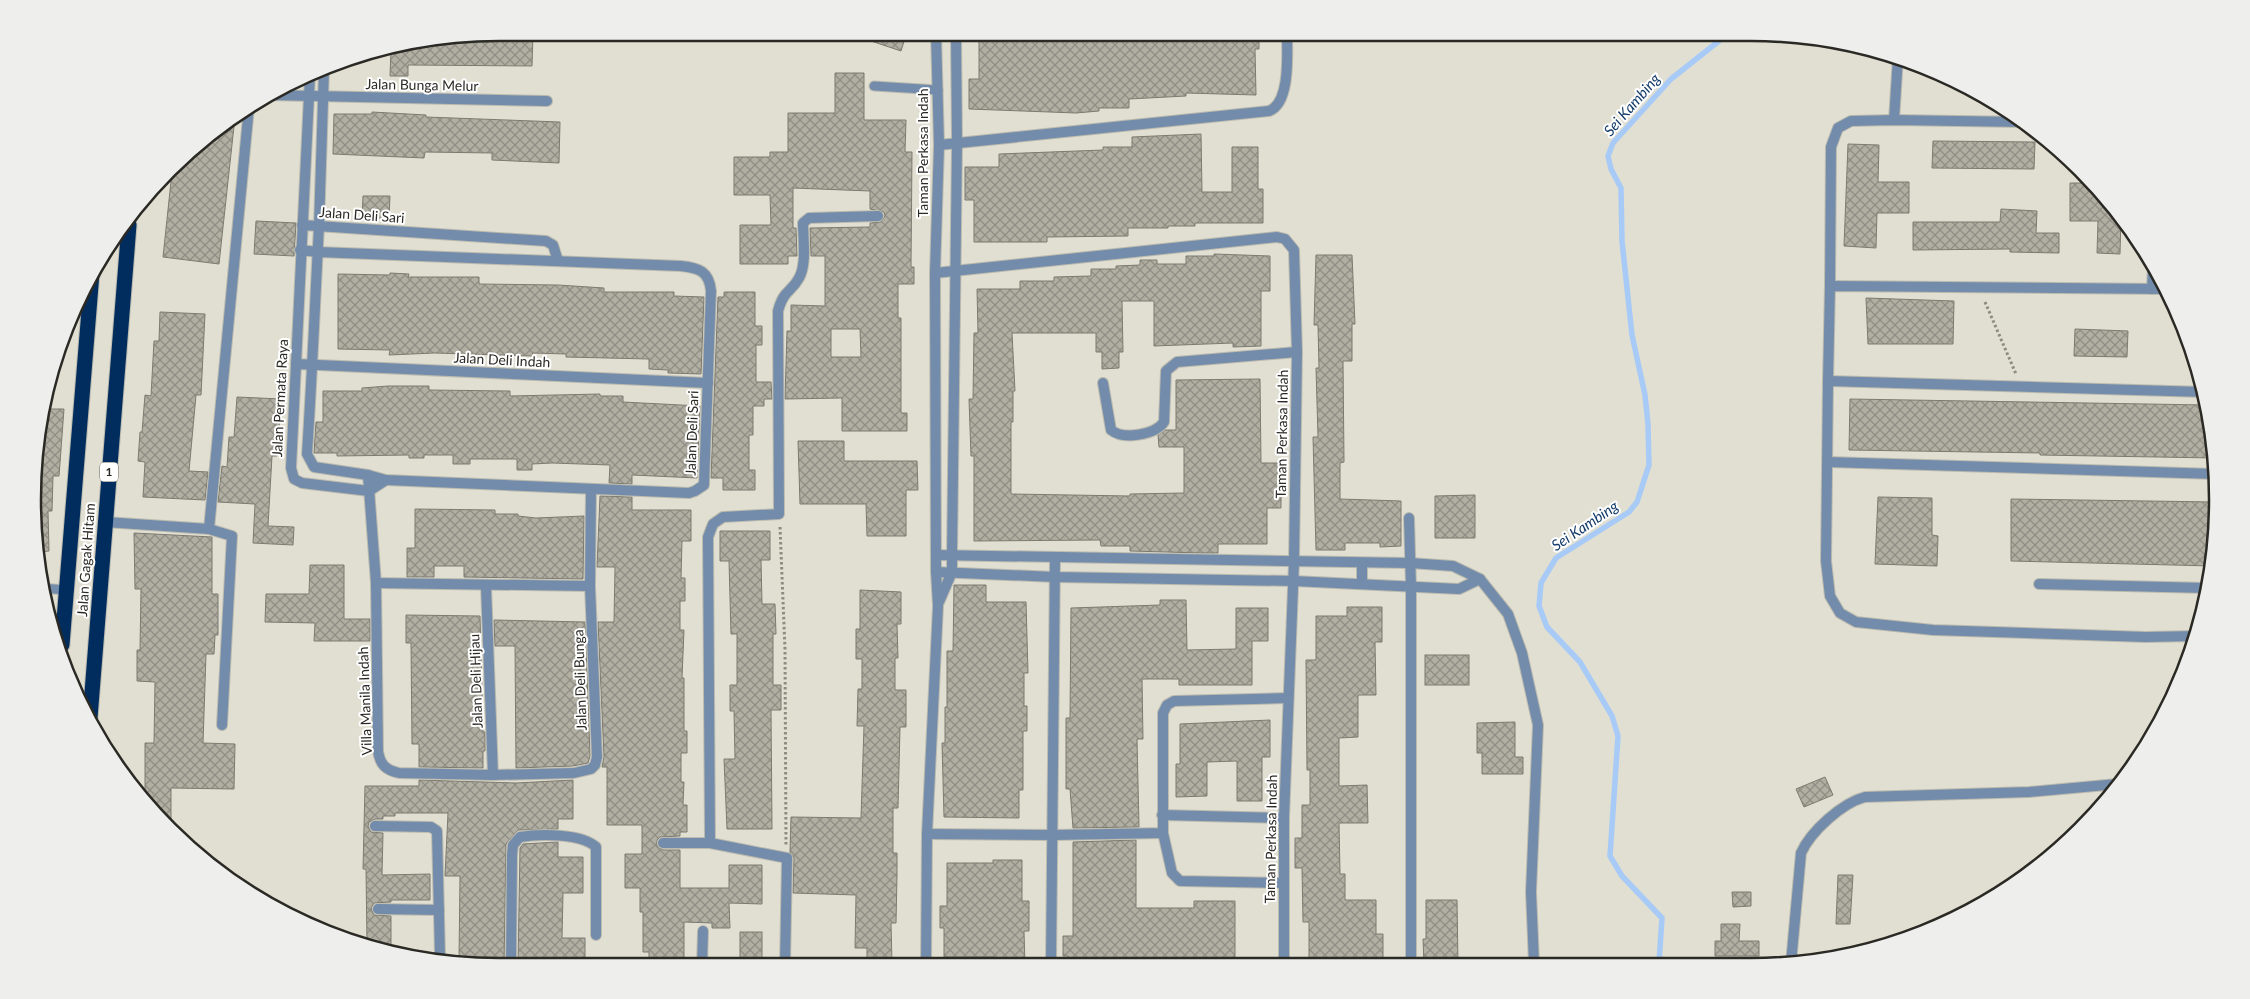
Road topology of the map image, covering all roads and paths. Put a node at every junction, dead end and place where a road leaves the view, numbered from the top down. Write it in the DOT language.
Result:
graph roads {
  1 [pos="936,41"];
  2 [pos="956,41"];
  3 [pos="1287,41"];
  4 [pos="1897,66"];
  5 [pos="324,76"];
  6 [pos="310,83"];
  7 [pos="874,86"];
  8 [pos="938,90"];
  9 [pos="285,95"];
  10 [pos="309,96"];
  11 [pos="323,96"];
  12 [pos="547,101"];
  13 [pos="248,116"];
  14 [pos="1894,120"];
  15 [pos="2010,122"];
  16 [pos="957,144"];
  17 [pos="939,145"];
  18 [pos="878,216"];
  19 [pos="302,225"];
  20 [pos="319,226"];
  21 [pos="129,231"];
  22 [pos="300,250"];
  23 [pos="318,252"];
  24 [pos="558,261"];
  25 [pos="956,271"];
  26 [pos="936,273"];
  27 [pos="2152,280"];
  28 [pos="1830,286"];
  29 [pos="1978,286"];
  30 [pos="2152,289"];
  31 [pos="2157,289"];
  32 [pos="90,295"];
  33 [pos="1297,352"];
  34 [pos="296,364"];
  35 [pos="313,366"];
  36 [pos="1828,381"];
  37 [pos="1103,383"];
  38 [pos="708,384"];
  39 [pos="2022,388"];
  40 [pos="2196,392"];
  41 [pos="1828,462"];
  42 [pos="2208,474"];
  43 [pos="368,475"];
  44 [pos="386,480"];
  45 [pos="591,489"];
  46 [pos="369,491"];
  47 [pos="779,514"];
  48 [pos="1409,518"];
  49 [pos="105,522"];
  50 [pos="209,529"];
  51 [pos="936,555"];
  52 [pos="952,555"];
  53 [pos="1055,558"];
  54 [pos="1294,562"];
  55 [pos="1362,563"];
  56 [pos="1410,563"];
  57 [pos="936,572"];
  58 [pos="952,572"];
  59 [pos="1055,577"];
  60 [pos="1480,579"];
  61 [pos="1294,581"];
  62 [pos="376,583"];
  63 [pos="1362,584"];
  64 [pos="2039,584"];
  65 [pos="486,586"];
  66 [pos="590,586"];
  67 [pos="1411,587"];
  68 [pos="2200,588"];
  69 [pos="50,589"];
  70 [pos="66,590"];
  71 [pos="938,606"];
  72 [pos="63,636"];
  73 [pos="2187,636"];
  74 [pos="1288,698"];
  75 [pos="90,703"];
  76 [pos="222,724"];
  77 [pos="493,775"];
  78 [pos="2109,785"];
  79 [pos="1162,815"];
  80 [pos="1284,818"];
  81 [pos="375,826"];
  82 [pos="1163,832"];
  83 [pos="927,834"];
  84 [pos="1053,835"];
  85 [pos="663,843"];
  86 [pos="710,843"];
  87 [pos="786,858"];
  88 [pos="1284,883"];
  89 [pos="378,909"];
  90 [pos="440,910"];
  91 [pos="703,931"];
  92 [pos="596,935"];
  93 [pos="440,954"];
  94 [pos="1792,956"];
  95 [pos="511,958"];
  96 [pos="702,958"];
  97 [pos="785,958"];
  98 [pos="926,958"];
  99 [pos="1051,958"];
  100 [pos="1284,958"];
  101 [pos="1410,958"];
  102 [pos="1534,958"];
  1 -- 8 [label="street, Taman Perkasa Indah"];
  2 -- 16 [label="street, Taman Perkasa Indah"];
  3 -- 16 [label="street"];
  4 -- 14 [label="street"];
  5 -- 11 [label="street"];
  6 -- 10 [label="street, Jalan Permata Raya"];
  7 -- 8 [label="lane"];
  8 -- 17 [label="street, Taman Perkasa Indah"];
  9 -- 10 [label="street, Jalan Bunga Melur"];
  10 -- 11 [label="street, Jalan Bunga Melur"];
  10 -- 19 [label="street, Jalan Permata Raya"];
  11 -- 12 [label="street, Jalan Bunga Melur"];
  11 -- 20 [label="street"];
  13 -- 50 [label="street"];
  14 -- 15 [label="street"];
  14 -- 28 [label="street"];
  16 -- 17 [label="street"];
  16 -- 25 [label="street, Taman Perkasa Indah"];
  17 -- 26 [label="street, Taman Perkasa Indah"];
  18 -- 47 [label="street"];
  19 -- 20 [label="street, Jalan Deli Sari"];
  19 -- 22 [label="street, Jalan Permata Raya"];
  20 -- 23 [label="street"];
  20 -- 24 [label="street, Jalan Deli Sari"];
  21 -- 49 [label="highway, Jalan Gagak Hitam / 1"];
  22 -- 23 [label="street, Jalan Deli Sari"];
  22 -- 34 [label="street, Jalan Permata Raya"];
  23 -- 24 [label="street, Jalan Deli Sari"];
  23 -- 35 [label="street"];
  24 -- 38 [label="street, Jalan Deli Sari"];
  25 -- 26 [label="street, Taman Perkasa Indah"];
  25 -- 33 [label="street, Taman Perkasa Indah"];
  25 -- 52 [label="street, Taman Perkasa Indah"];
  26 -- 51 [label="street, Taman Perkasa Indah"];
  27 -- 30 [label="street"];
  28 -- 29 [label="street"];
  28 -- 36 [label="street"];
  29 -- 30 [label="street"];
  29 -- 39 [label="path"];
  30 -- 31 [label="street"];
  32 -- 70 [label="highway, Jalan Gagak Hitam"];
  33 -- 37 [label="street"];
  33 -- 54 [label="street, Taman Perkasa Indah"];
  34 -- 35 [label="street, Jalan Deli Indah"];
  34 -- 46 [label="street, Jalan Permata Raya"];
  35 -- 38 [label="street, Jalan Deli Indah"];
  35 -- 43 [label="street"];
  36 -- 39 [label="street"];
  36 -- 41 [label="street"];
  38 -- 45 [label="street, Jalan Deli Sari"];
  39 -- 40 [label="street"];
  41 -- 42 [label="street"];
  41 -- 73 [label="street"];
  43 -- 44 [label="street"];
  43 -- 46 [label="street, Villa Manila Indah"];
  44 -- 45 [label="street, Jalan Deli Sari"];
  44 -- 46 [label="street"];
  45 -- 66 [label="street, Jalan Deli Bunga"];
  46 -- 62 [label="street, Villa Manila Indah"];
  47 -- 86 [label="street"];
  47 -- 87 [label="path"];
  48 -- 56 [label="street"];
  49 -- 50 [label="street"];
  49 -- 75 [label="highway, Jalan Gagak Hitam / 1"];
  50 -- 76 [label="street"];
  51 -- 52 [label="street"];
  51 -- 57 [label="street, Taman Perkasa Indah"];
  52 -- 53 [label="street"];
  52 -- 58 [label="street, Taman Perkasa Indah"];
  53 -- 54 [label="street"];
  53 -- 59 [label="street"];
  54 -- 55 [label="street"];
  54 -- 61 [label="street, Taman Perkasa Indah"];
  55 -- 56 [label="street"];
  55 -- 63 [label="street"];
  56 -- 60 [label="street"];
  56 -- 67 [label="street"];
  57 -- 58 [label="street"];
  57 -- 71 [label="street, Taman Perkasa Indah"];
  58 -- 59 [label="street"];
  58 -- 71 [label="street, Taman Perkasa Indah"];
  59 -- 61 [label="street"];
  59 -- 84 [label="street"];
  60 -- 67 [label="street"];
  60 -- 102 [label="street"];
  61 -- 63 [label="street"];
  61 -- 74 [label="street, Taman Perkasa Indah"];
  62 -- 65 [label="street"];
  62 -- 77 [label="street, Villa Manila Indah"];
  63 -- 67 [label="street"];
  64 -- 68 [label="street"];
  65 -- 66 [label="street"];
  65 -- 77 [label="street, Jalan Deli Hijau"];
  66 -- 77 [label="street, Jalan Deli Bunga"];
  67 -- 101 [label="street"];
  69 -- 70 [label="lane"];
  70 -- 72 [label="highway, Jalan Gagak Hitam"];
  71 -- 83 [label="street, Taman Perkasa Indah"];
  74 -- 79 [label="street"];
  74 -- 80 [label="street, Taman Perkasa Indah"];
  78 -- 94 [label="street"];
  79 -- 80 [label="street"];
  79 -- 82 [label="street"];
  80 -- 88 [label="street, Taman Perkasa Indah"];
  81 -- 90 [label="street"];
  82 -- 84 [label="street"];
  82 -- 88 [label="street"];
  83 -- 84 [label="street"];
  83 -- 98 [label="street, Taman Perkasa Indah"];
  84 -- 99 [label="street"];
  85 -- 86 [label="street"];
  86 -- 87 [label="street"];
  87 -- 97 [label="street"];
  88 -- 100 [label="street, Taman Perkasa Indah"];
  89 -- 90 [label="street"];
  90 -- 93 [label="street"];
  91 -- 96 [label="street"];
  92 -- 95 [label="street"];
}
